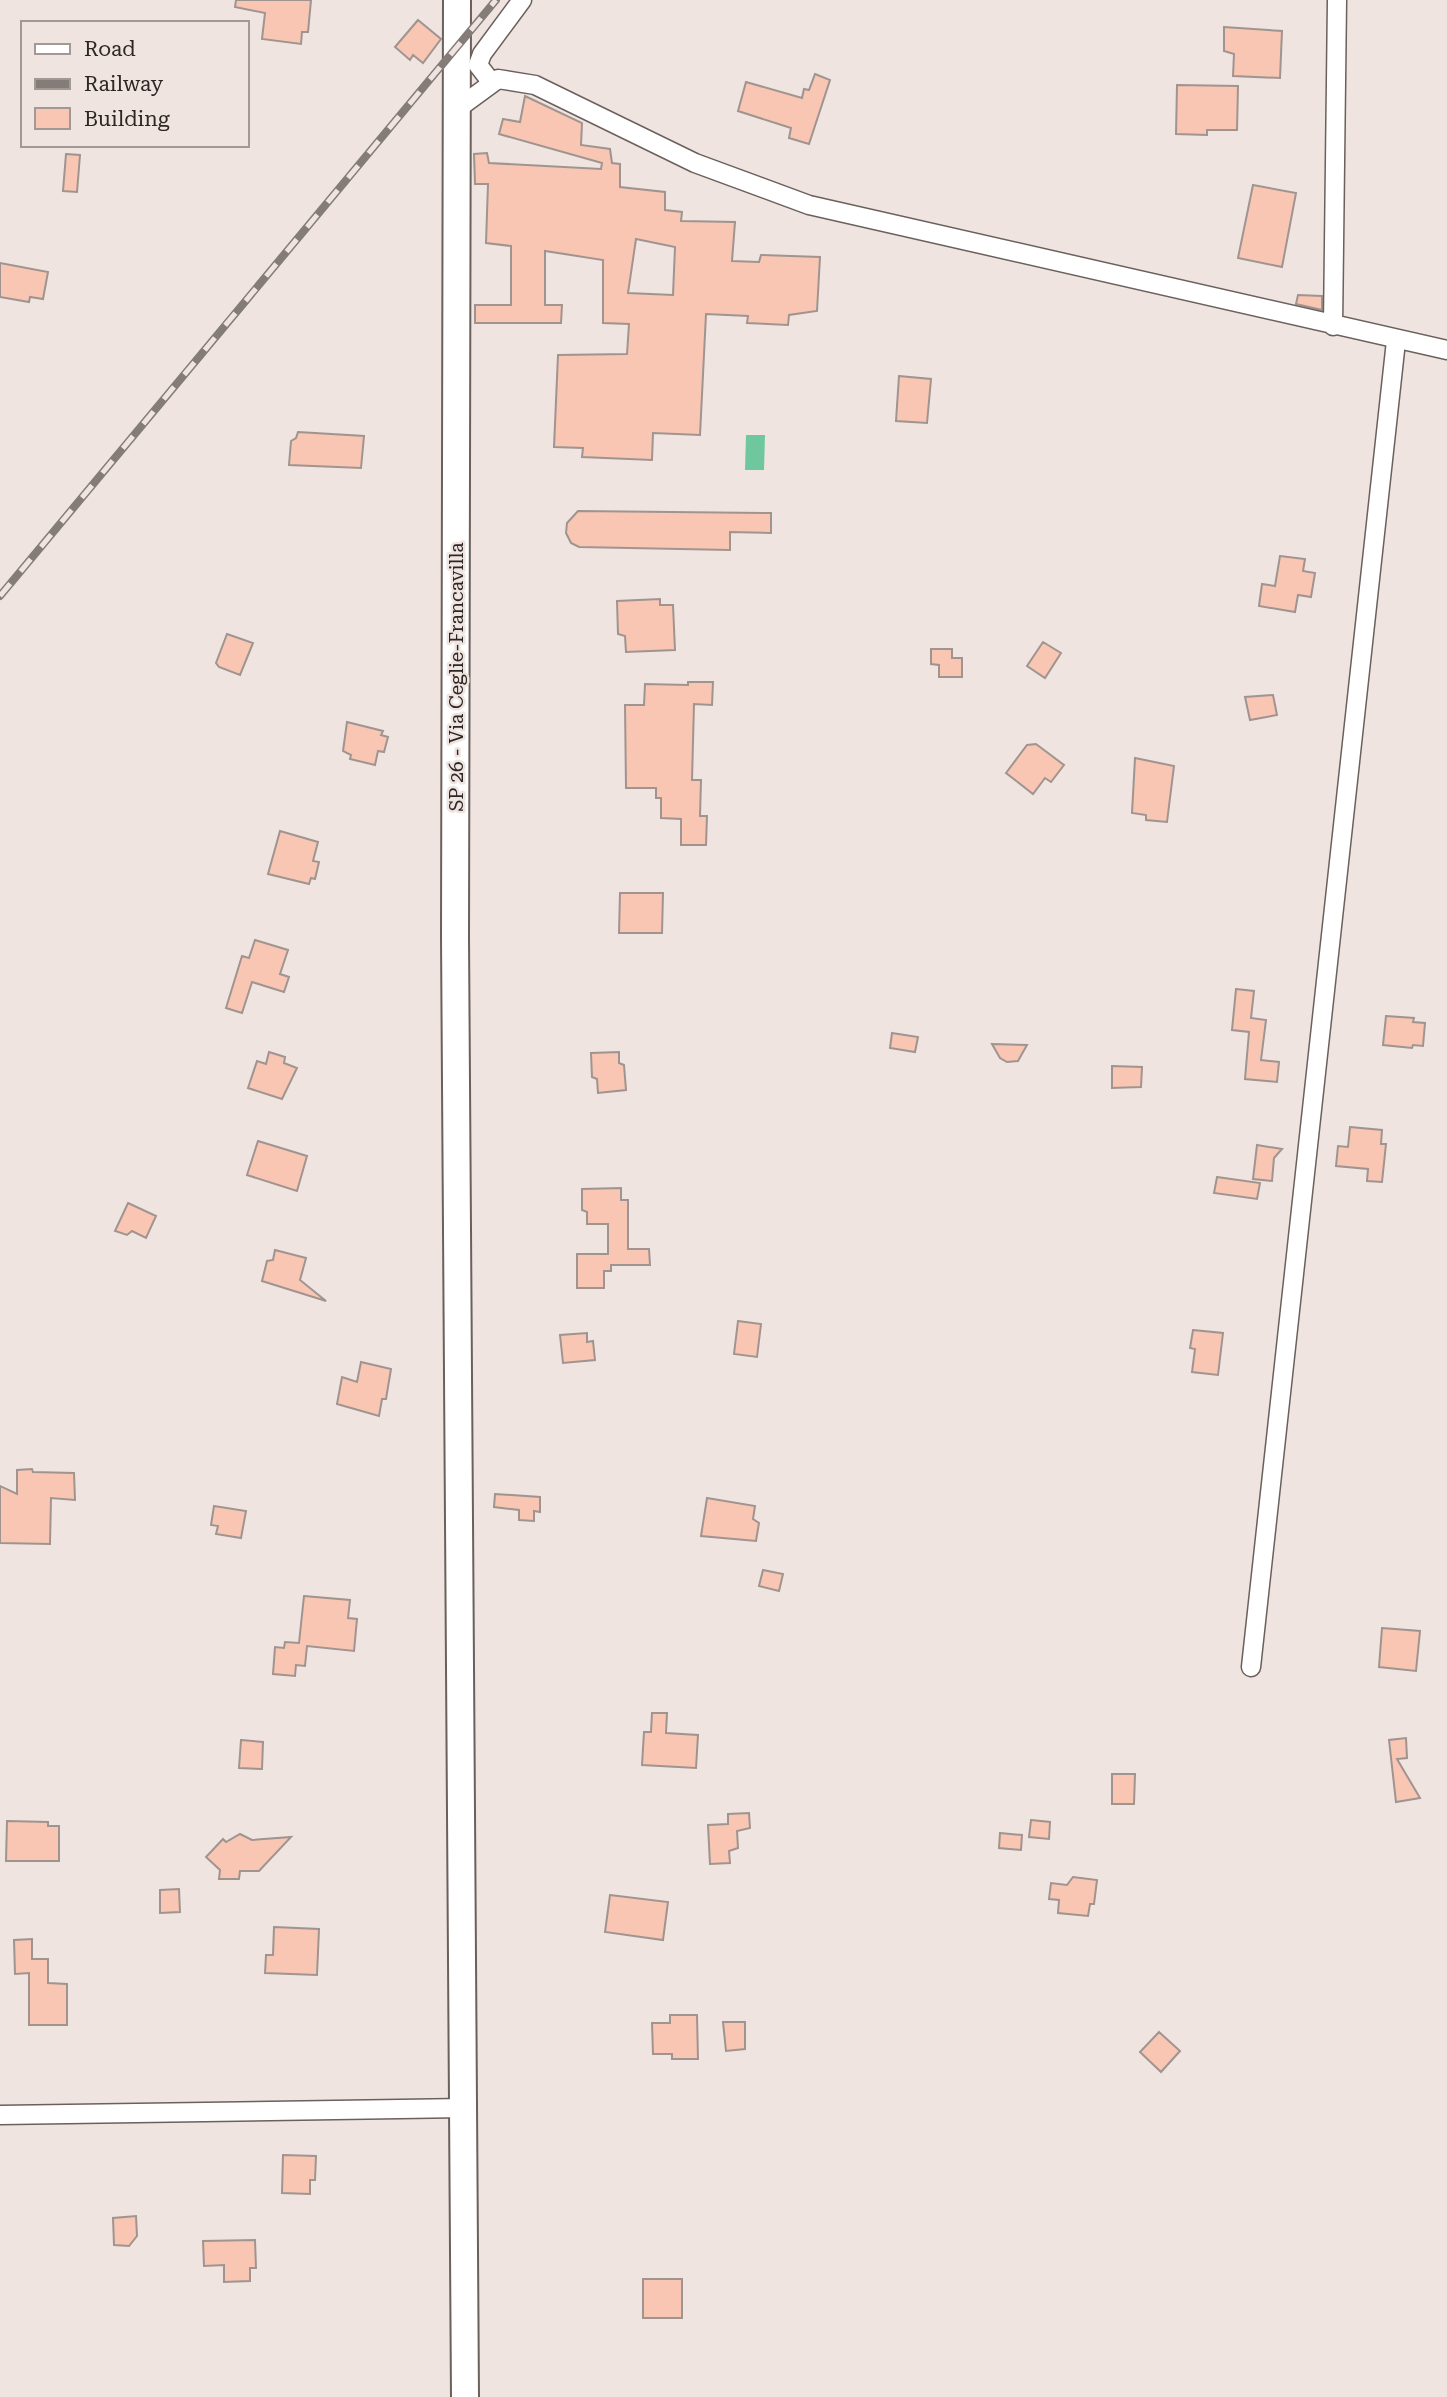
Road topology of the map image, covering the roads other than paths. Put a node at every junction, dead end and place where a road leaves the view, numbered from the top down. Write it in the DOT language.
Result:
graph roads {
  1 [pos="457,0"];
  2 [pos="522,0"];
  3 [pos="1337,0"];
  4 [pos="492,83"];
  5 [pos="457,109"];
  6 [pos="1333,326"];
  7 [pos="1396,341"];
  8 [pos="1447,351"];
  9 [pos="1251,1667"];
  10 [pos="465,2108"];
  11 [pos="0,2115"];
  12 [pos="465,2397"];
  1 -- 5 [label="main road, SP 26 - Via Ceglie-Francavilla"];
  2 -- 4 [label="street"];
  3 -- 6 [label="street"];
  4 -- 5 [label="street"];
  4 -- 6 [label="street"];
  5 -- 10 [label="main road, SP 26 - Via Ceglie-Francavilla"];
  6 -- 7 [label="street"];
  7 -- 8 [label="street"];
  7 -- 9 [label="street"];
  10 -- 11 [label="street"];
  10 -- 12 [label="main road, SP 26 - Via Ceglie-Francavilla"];
}
